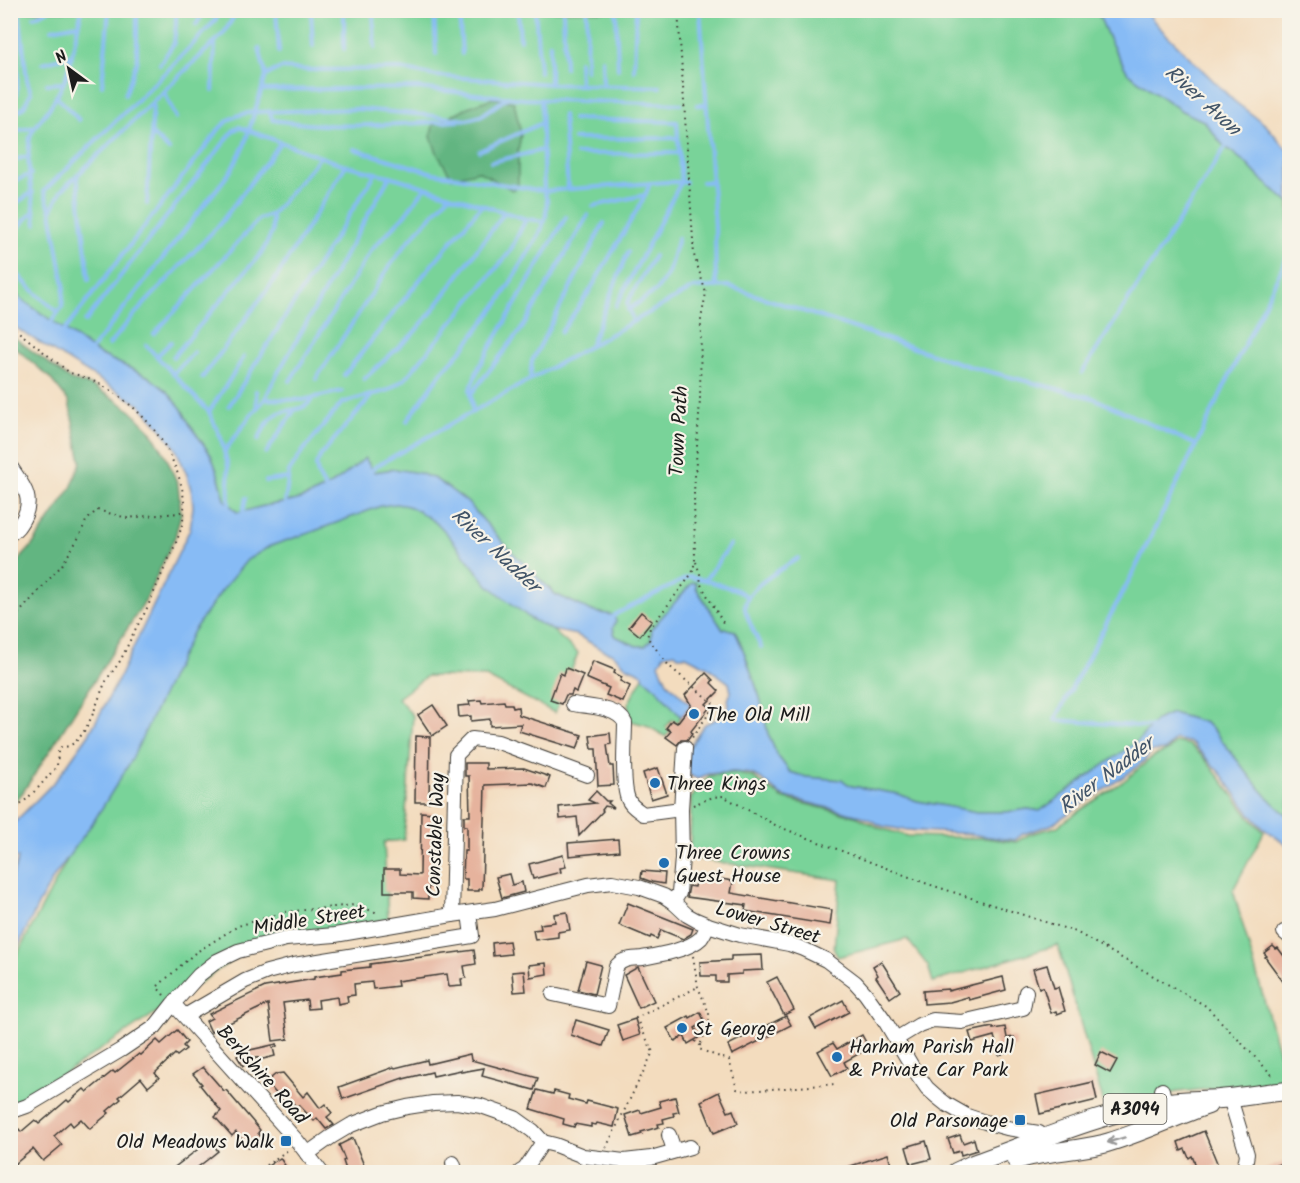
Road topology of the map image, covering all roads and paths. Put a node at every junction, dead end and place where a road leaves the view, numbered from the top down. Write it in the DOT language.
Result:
graph roads {
  1 [pos="678,10"];
  2 [pos="10,325"];
  3 [pos="10,466"];
  4 [pos="184,510"];
  5 [pos="10,534"];
  6 [pos="695,560"];
  7 [pos="10,623"];
  8 [pos="725,626"];
  9 [pos="573,704"];
  10 [pos="685,748"];
  11 [pos="587,776"];
  12 [pos="681,809"];
  13 [pos="10,815"];
  14 [pos="673,902"];
  15 [pos="469,913"];
  16 [pos="452,915"];
  17 [pos="708,925"];
  18 [pos="690,946"];
  19 [pos="698,987"];
  20 [pos="1026,992"];
  21 [pos="553,994"];
  22 [pos="173,1004"];
  23 [pos="185,1016"];
  24 [pos="896,1039"];
  25 [pos="695,1041"];
  26 [pos="700,1045"];
  27 [pos="836,1084"];
  28 [pos="1285,1091"];
  29 [pos="1230,1098"];
  30 [pos="10,1112"];
  31 [pos="669,1135"];
  32 [pos="1045,1139"];
  33 [pos="298,1142"];
  34 [pos="543,1142"];
  35 [pos="690,1147"];
  36 [pos="674,1150"];
  37 [pos="1060,1151"];
  38 [pos="307,1154"];
  39 [pos="599,1159"];
  40 [pos="1242,1172"];
  41 [pos="256,1173"];
  42 [pos="321,1173"];
  43 [pos="520,1173"];
  44 [pos="956,1173"];
  45 [pos="982,1173"];
  1 -- 6 [label="path, Town Path"];
  2 -- 4 [label="path"];
  3 -- 5 [label="street"];
  4 -- 7 [label="path"];
  4 -- 13 [label="path"];
  6 -- 8 [label="path"];
  6 -- 10 [label="path, Town Path"];
  9 -- 12 [label="street"];
  10 -- 12 [label="street"];
  11 -- 16 [label="street, Constable Way"];
  12 -- 14 [label="street"];
  12 -- 28 [label="path"];
  14 -- 15 [label="street, Lower Street"];
  14 -- 17 [label="street, Lower Street"];
  15 -- 16 [label="street, Lower Street"];
  15 -- 23 [label="street"];
  16 -- 22 [label="street, Middle Street"];
  17 -- 18 [label="street"];
  17 -- 24 [label="street, Lower Street"];
  18 -- 19 [label="path"];
  18 -- 21 [label="street"];
  19 -- 26 [label="path"];
  19 -- 39 [label="path"];
  20 -- 24 [label="street"];
  22 -- 23 [label="street, Berkshire Road"];
  22 -- 30 [label="street, Middle Street"];
  23 -- 33 [label="street, Berkshire Road"];
  24 -- 32 [label="street, Lower Street"];
  25 -- 26 [label="path"];
  26 -- 27 [label="path"];
  28 -- 29 [label="main road, A3094"];
  29 -- 32 [label="main road, A3094"];
  29 -- 37 [label="main road, A3094, one-way"];
  29 -- 40 [label="street"];
  31 -- 36 [label="street"];
  32 -- 37 [label="main road"];
  32 -- 44 [label="main road, A3094"];
  33 -- 38 [label="street, Berkshire Road"];
  33 -- 41 [label="path"];
  34 -- 38 [label="street"];
  34 -- 39 [label="street"];
  34 -- 43 [label="street"];
  35 -- 36 [label="street"];
  36 -- 39 [label="street"];
  37 -- 45 [label="main road, A3094"];
  38 -- 42 [label="street, Berkshire Road"];
}
